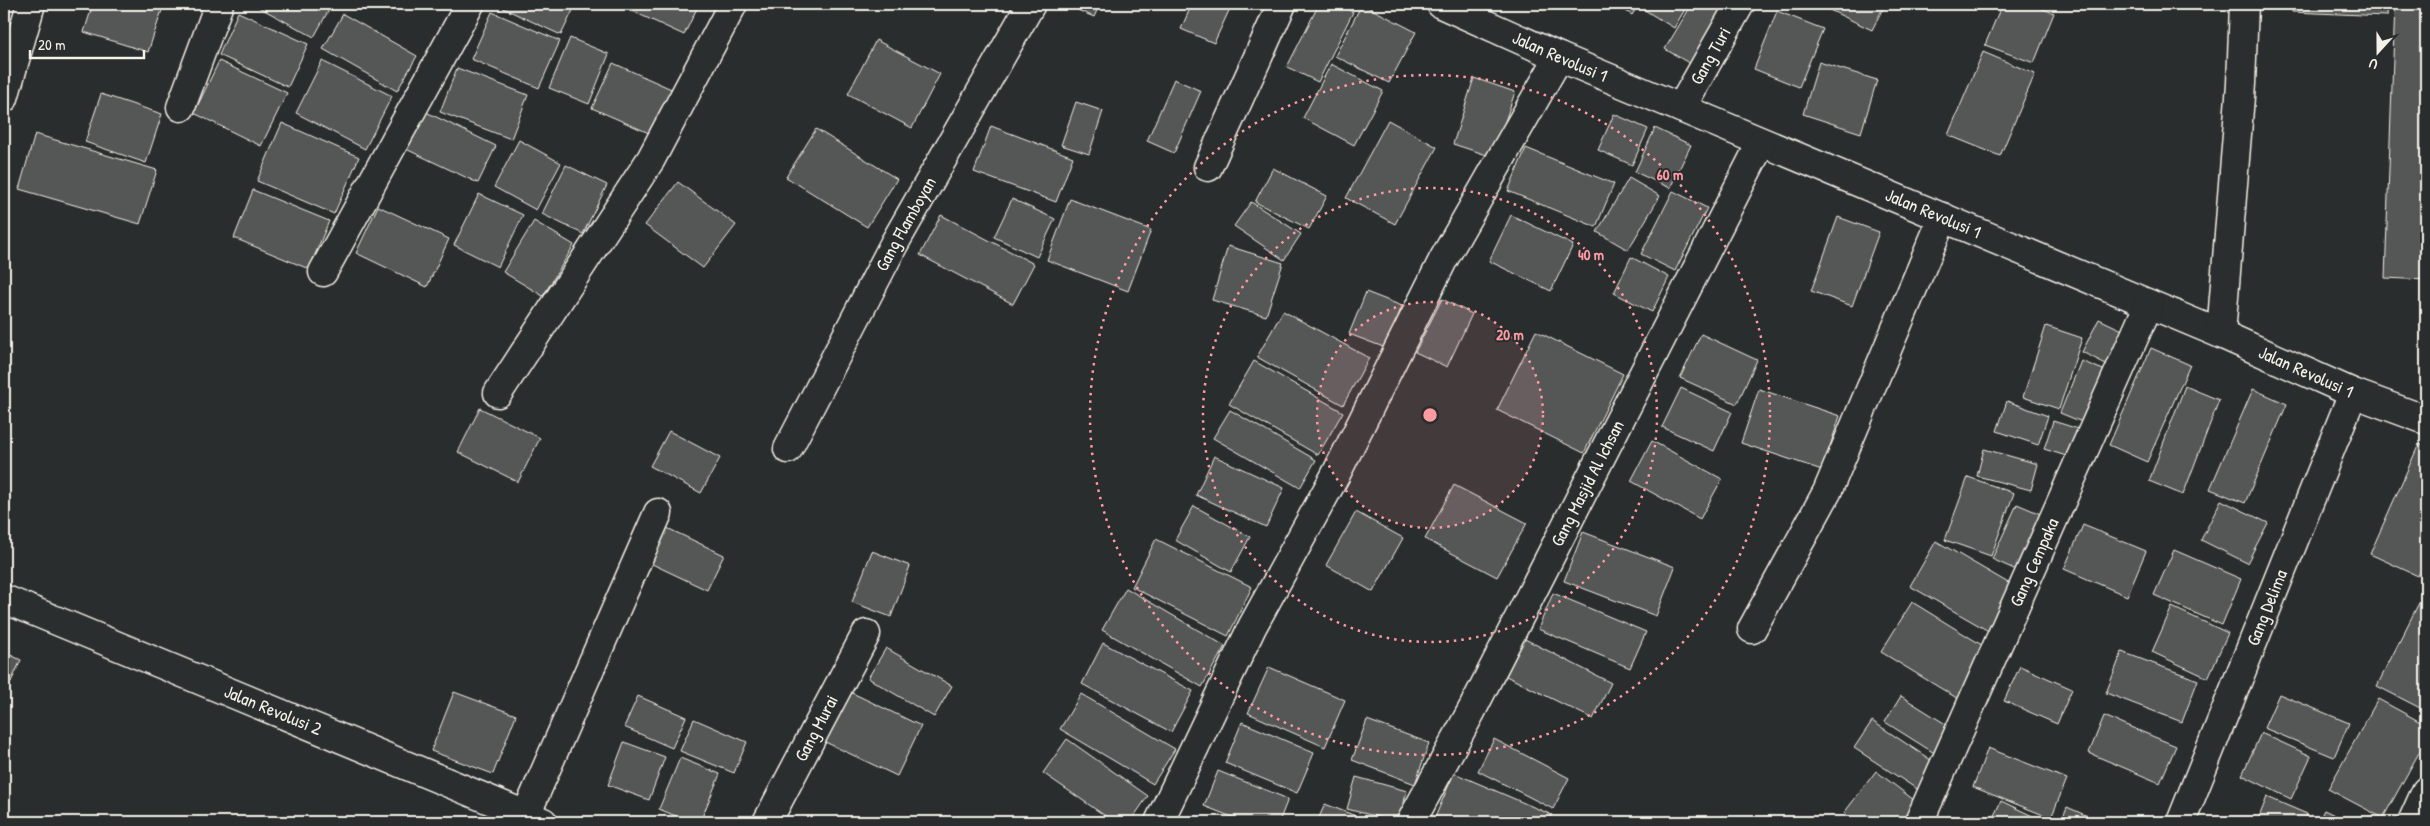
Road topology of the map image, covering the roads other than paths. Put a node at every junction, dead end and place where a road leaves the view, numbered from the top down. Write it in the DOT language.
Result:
graph roads {
  1 [pos="31,4"];
  2 [pos="219,4"];
  3 [pos="470,4"];
  4 [pos="733,4"];
  5 [pos="1031,4"];
  6 [pos="1282,4"];
  7 [pos="1740,4"];
  8 [pos="2244,4"];
  9 [pos="1455,6"];
  10 [pos="1559,57"];
  11 [pos="4,98"];
  12 [pos="180,107"];
  13 [pos="1681,108"];
  14 [pos="1761,143"];
  15 [pos="1208,167"];
  16 [pos="1943,217"];
  17 [pos="322,272"];
  18 [pos="2149,304"];
  19 [pos="2221,334"];
  20 [pos="2353,392"];
  21 [pos="498,394"];
  22 [pos="2426,420"];
  23 [pos="788,448"];
  24 [pos="658,512"];
  25 [pos="4,598"];
  26 [pos="1752,629"];
  27 [pos="866,634"];
  28 [pos="2426,791"];
  29 [pos="535,819"];
  30 [pos="767,822"];
  31 [pos="1159,822"];
  32 [pos="1411,822"];
  33 [pos="1919,822"];
  34 [pos="2181,822"];
  35 [pos="2412,822"];
  1 -- 11 [label="street"];
  2 -- 12 [label="street"];
  3 -- 17 [label="street"];
  4 -- 21 [label="street"];
  5 -- 23 [label="street, Gang Flamboyan"];
  6 -- 15 [label="street"];
  7 -- 13 [label="street, Gang Turi"];
  8 -- 19 [label="street"];
  9 -- 10 [label="street, Jalan Revolusi 1"];
  10 -- 13 [label="street, Jalan Revolusi 1"];
  10 -- 31 [label="street"];
  13 -- 14 [label="street, Jalan Revolusi 1"];
  14 -- 16 [label="street, Jalan Revolusi 1"];
  14 -- 32 [label="street, Gang Masjid Al Ichsan"];
  16 -- 18 [label="street, Jalan Revolusi 1"];
  16 -- 26 [label="street"];
  18 -- 19 [label="street, Jalan Revolusi 1"];
  18 -- 33 [label="street, Gang Cempaka"];
  19 -- 20 [label="street, Jalan Revolusi 1"];
  20 -- 22 [label="street, Jalan Revolusi 1"];
  20 -- 34 [label="street, Gang Delima"];
  24 -- 29 [label="street"];
  25 -- 29 [label="street, Jalan Revolusi 2"];
  27 -- 30 [label="street, Gang Murai"];
  28 -- 35 [label="street"];
}
